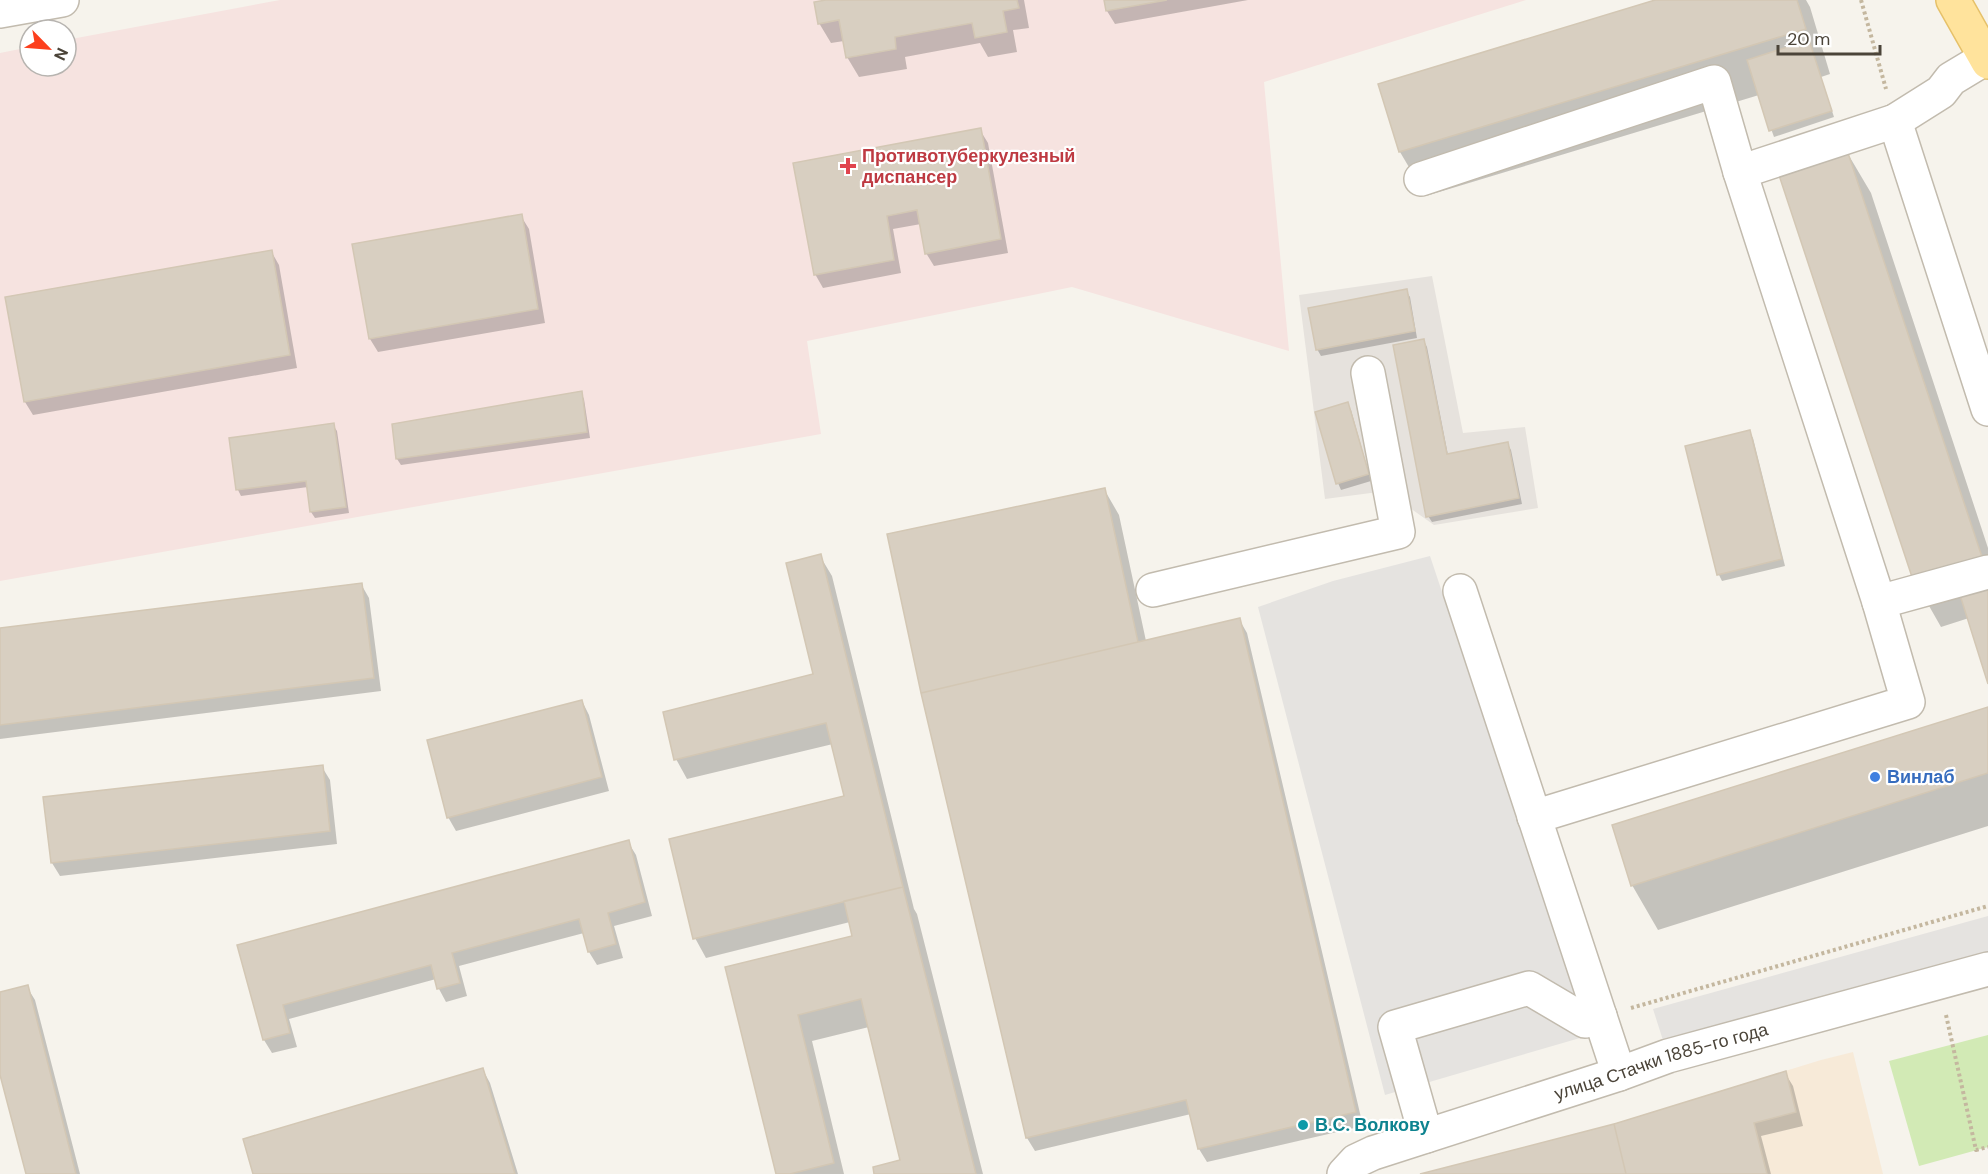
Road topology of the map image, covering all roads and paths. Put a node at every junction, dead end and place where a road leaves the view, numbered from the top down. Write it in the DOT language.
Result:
graph roads {
  1 [pos="62,0"];
  2 [pos="1861,0"];
  3 [pos="1953,0"];
  4 [pos="0,11"];
  5 [pos="1987,60"];
  6 [pos="1895,121"];
  7 [pos="1740,172"];
  8 [pos="1421,179"];
  9 [pos="1368,373"];
  10 [pos="1988,409"];
  11 [pos="1988,572"];
  12 [pos="1153,590"];
  13 [pos="1460,591"];
  14 [pos="1879,602"];
  15 [pos="1534,817"];
  16 [pos="1988,906"];
  17 [pos="1988,969"];
  18 [pos="1956,1013"];
  19 [pos="1600,1017"];
  20 [pos="1619,1074"];
  21 [pos="1426,1136"];
  22 [pos="1988,1147"];
  23 [pos="1344,1174"];
  1 -- 4 [label="street"];
  2 -- 6 [label="path"];
  3 -- 5 [label="main road"];
  5 -- 6 [label="street"];
  6 -- 7 [label="street"];
  6 -- 10 [label="street"];
  7 -- 8 [label="street"];
  7 -- 14 [label="street"];
  9 -- 12 [label="street"];
  11 -- 14 [label="street"];
  13 -- 15 [label="street"];
  14 -- 15 [label="street"];
  15 -- 19 [label="street"];
  16 -- 19 [label="path"];
  17 -- 20 [label="street, улица Стачки 1885-го года"];
  18 -- 22 [label="path"];
  19 -- 20 [label="street"];
  19 -- 21 [label="street"];
  20 -- 21 [label="street, улица Стачки 1885-го года"];
  21 -- 23 [label="street, улица Стачки 1885-го года"];
}
